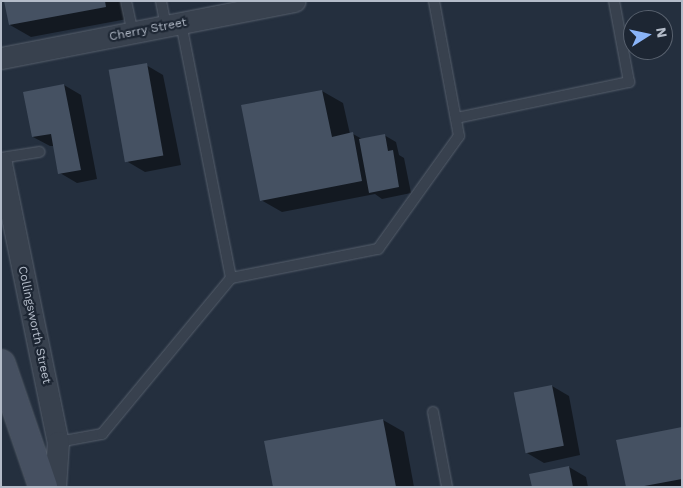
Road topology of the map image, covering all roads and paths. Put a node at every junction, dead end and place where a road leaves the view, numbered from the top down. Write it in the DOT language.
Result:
graph roads {
  1 [pos="126,1"];
  2 [pos="160,1"];
  3 [pos="295,1"];
  4 [pos="434,1"];
  5 [pos="614,1"];
  6 [pos="173,25"];
  7 [pos="133,32"];
  8 [pos="1,58"];
  9 [pos="456,118"];
  10 [pos="40,152"];
  11 [pos="1,158"];
  12 [pos="1,163"];
  13 [pos="231,278"];
  14 [pos="1,364"];
  15 [pos="432,412"];
  16 [pos="58,442"];
  17 [pos="43,487"];
  18 [pos="54,487"];
  19 [pos="447,487"];
  1 -- 7 [label="lane"];
  2 -- 6 [label="lane"];
  3 -- 6 [label="street, Cherry Street"];
  4 -- 9 [label="lane"];
  5 -- 9 [label="lane"];
  6 -- 7 [label="street, Cherry Street"];
  6 -- 13 [label="lane"];
  7 -- 8 [label="street, Cherry Street"];
  9 -- 13 [label="lane"];
  10 -- 11 [label="lane"];
  12 -- 16 [label="street, Collingsworth Street"];
  13 -- 16 [label="lane"];
  14 -- 17 [label="main road"];
  15 -- 19 [label="lane"];
  16 -- 18 [label="street, Collingsworth Street"];
}
